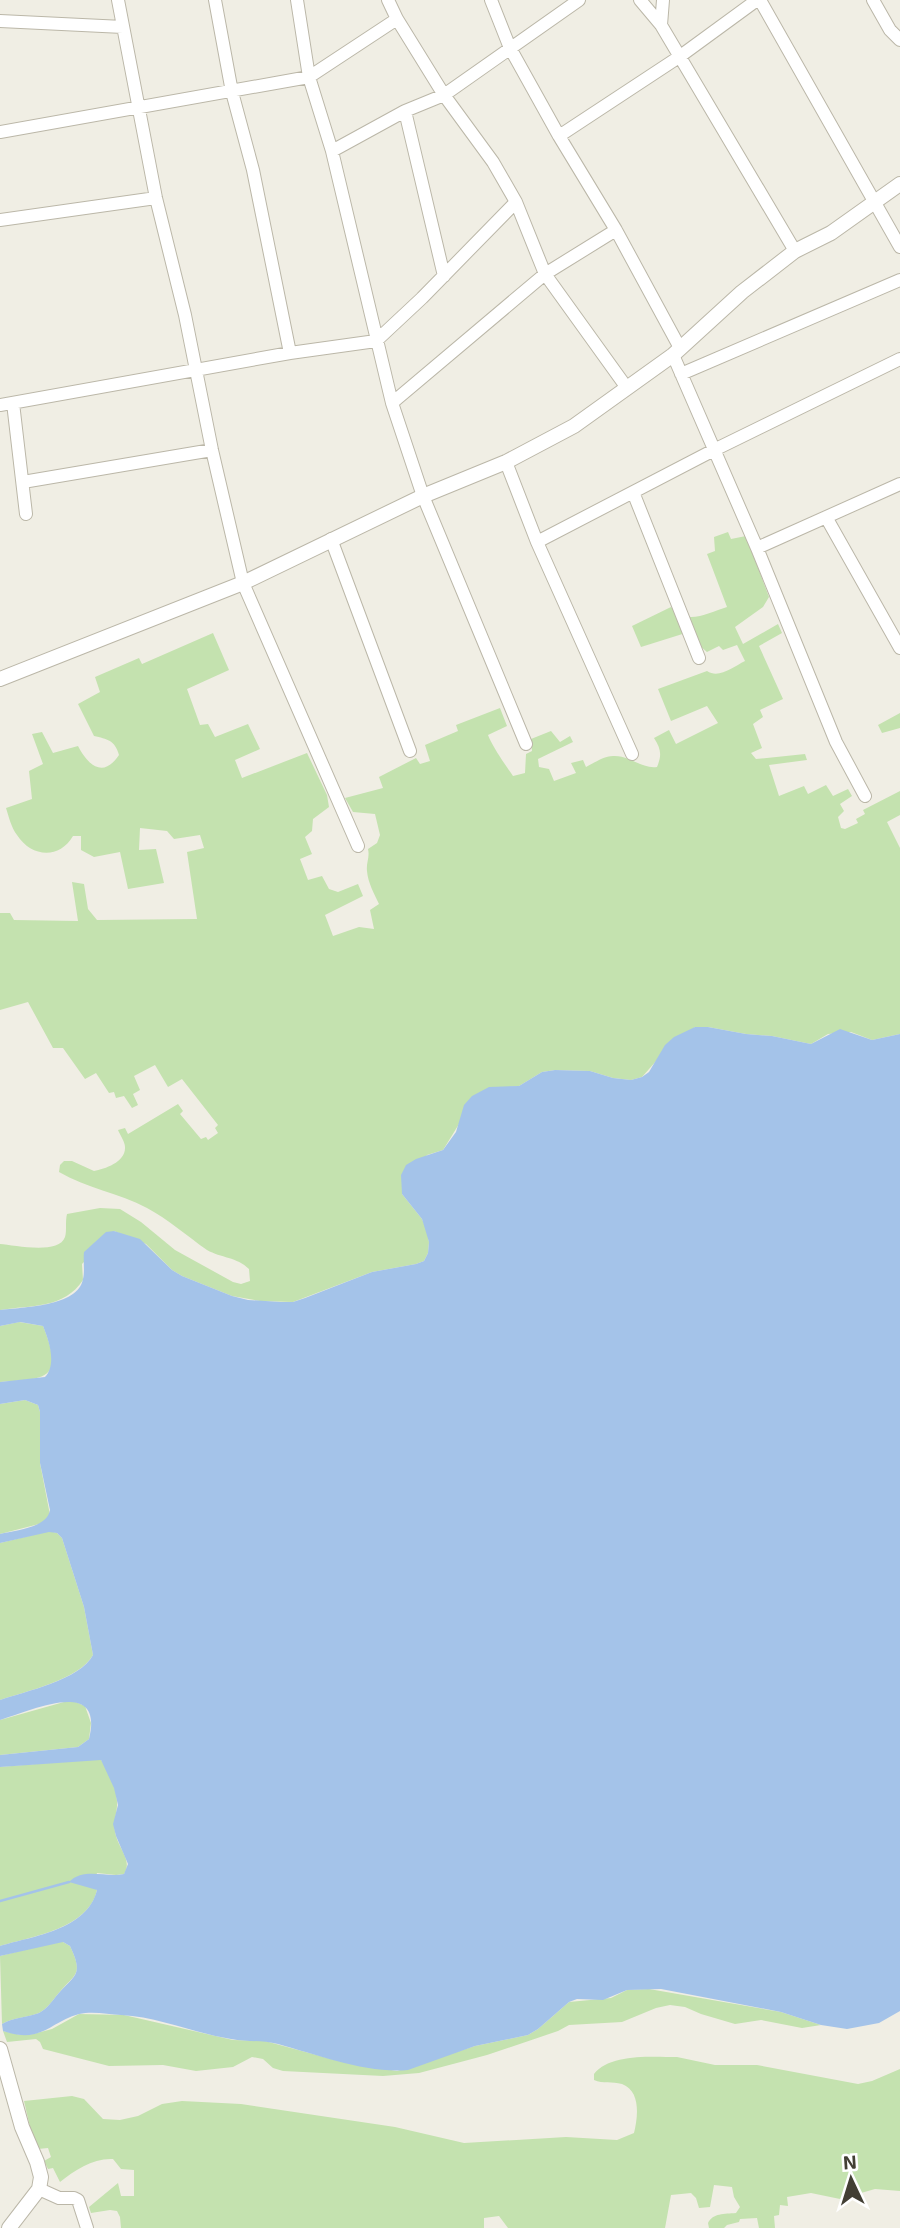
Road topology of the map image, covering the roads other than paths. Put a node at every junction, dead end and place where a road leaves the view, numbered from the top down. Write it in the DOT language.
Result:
graph roads {
  1 [pos="118,0"];
  2 [pos="215,0"];
  3 [pos="297,0"];
  4 [pos="388,0"];
  5 [pos="491,0"];
  6 [pos="579,0"];
  7 [pos="640,0"];
  8 [pos="663,0"];
  9 [pos="758,0"];
  10 [pos="873,0"];
  11 [pos="397,19"];
  12 [pos="0,20"];
  13 [pos="661,25"];
  14 [pos="123,27"];
  15 [pos="900,40"];
  16 [pos="510,48"];
  17 [pos="679,57"];
  18 [pos="309,77"];
  19 [pos="232,92"];
  20 [pos="444,95"];
  21 [pos="139,109"];
  22 [pos="404,111"];
  23 [pos="0,132"];
  24 [pos="559,136"];
  25 [pos="332,150"];
  26 [pos="900,184"];
  27 [pos="156,198"];
  28 [pos="516,202"];
  29 [pos="876,203"];
  30 [pos="0,220"];
  31 [pos="616,230"];
  32 [pos="900,247"];
  33 [pos="795,251"];
  34 [pos="545,274"];
  35 [pos="444,276"];
  36 [pos="900,280"];
  37 [pos="376,341"];
  38 [pos="676,352"];
  39 [pos="290,353"];
  40 [pos="900,359"];
  41 [pos="196,370"];
  42 [pos="681,374"];
  43 [pos="627,388"];
  44 [pos="392,403"];
  45 [pos="7,404"];
  46 [pos="212,450"];
  47 [pos="714,450"];
  48 [pos="506,462"];
  49 [pos="23,482"];
  50 [pos="900,484"];
  51 [pos="633,492"];
  52 [pos="423,496"];
  53 [pos="26,514"];
  54 [pos="826,517"];
  55 [pos="331,539"];
  56 [pos="537,542"];
  57 [pos="757,548"];
  58 [pos="243,583"];
  59 [pos="900,648"];
  60 [pos="699,658"];
  61 [pos="0,678"];
  62 [pos="526,744"];
  63 [pos="410,751"];
  64 [pos="632,754"];
  65 [pos="865,796"];
  66 [pos="358,846"];
  67 [pos="1,2054"];
  68 [pos="40,2189"];
  69 [pos="9,2228"];
  70 [pos="87,2228"];
  1 -- 14 [label="street"];
  2 -- 19 [label="street"];
  3 -- 18 [label="street"];
  4 -- 11 [label="street"];
  5 -- 16 [label="street"];
  6 -- 16 [label="street"];
  7 -- 13 [label="street"];
  8 -- 13 [label="street"];
  9 -- 17 [label="street"];
  9 -- 29 [label="street"];
  10 -- 15 [label="street"];
  11 -- 18 [label="street"];
  11 -- 20 [label="street"];
  12 -- 14 [label="street"];
  13 -- 17 [label="street"];
  14 -- 21 [label="street"];
  16 -- 20 [label="street"];
  16 -- 24 [label="street"];
  17 -- 24 [label="street"];
  17 -- 33 [label="street"];
  18 -- 19 [label="street"];
  18 -- 25 [label="street"];
  19 -- 21 [label="street"];
  19 -- 39 [label="street"];
  20 -- 22 [label="street"];
  20 -- 28 [label="street"];
  21 -- 23 [label="street"];
  21 -- 27 [label="street"];
  22 -- 25 [label="street"];
  22 -- 35 [label="street"];
  24 -- 31 [label="street"];
  25 -- 37 [label="street"];
  26 -- 29 [label="street"];
  27 -- 30 [label="street"];
  27 -- 41 [label="street"];
  28 -- 34 [label="street"];
  28 -- 35 [label="street"];
  29 -- 32 [label="street"];
  29 -- 33 [label="street"];
  31 -- 34 [label="street"];
  31 -- 38 [label="street"];
  33 -- 38 [label="street"];
  34 -- 43 [label="street"];
  34 -- 44 [label="street"];
  35 -- 37 [label="street"];
  36 -- 42 [label="street"];
  37 -- 39 [label="street"];
  37 -- 44 [label="street"];
  38 -- 42 [label="street"];
  38 -- 43 [label="street"];
  39 -- 41 [label="street"];
  40 -- 47 [label="street"];
  41 -- 45 [label="street"];
  41 -- 46 [label="street"];
  42 -- 47 [label="street"];
  43 -- 48 [label="street"];
  44 -- 52 [label="street"];
  45 -- 49 [label="street"];
  46 -- 49 [label="street"];
  46 -- 58 [label="street"];
  47 -- 51 [label="street"];
  47 -- 57 [label="street"];
  48 -- 52 [label="street"];
  48 -- 56 [label="street"];
  49 -- 53 [label="street"];
  50 -- 54 [label="street"];
  51 -- 56 [label="street"];
  51 -- 60 [label="street"];
  52 -- 55 [label="street"];
  52 -- 62 [label="street"];
  54 -- 57 [label="street"];
  54 -- 59 [label="street"];
  55 -- 58 [label="street"];
  55 -- 63 [label="street"];
  56 -- 64 [label="street"];
  57 -- 65 [label="street"];
  58 -- 61 [label="street"];
  58 -- 66 [label="street"];
  67 -- 68 [label="street"];
  68 -- 69 [label="street"];
  68 -- 70 [label="street"];
}
